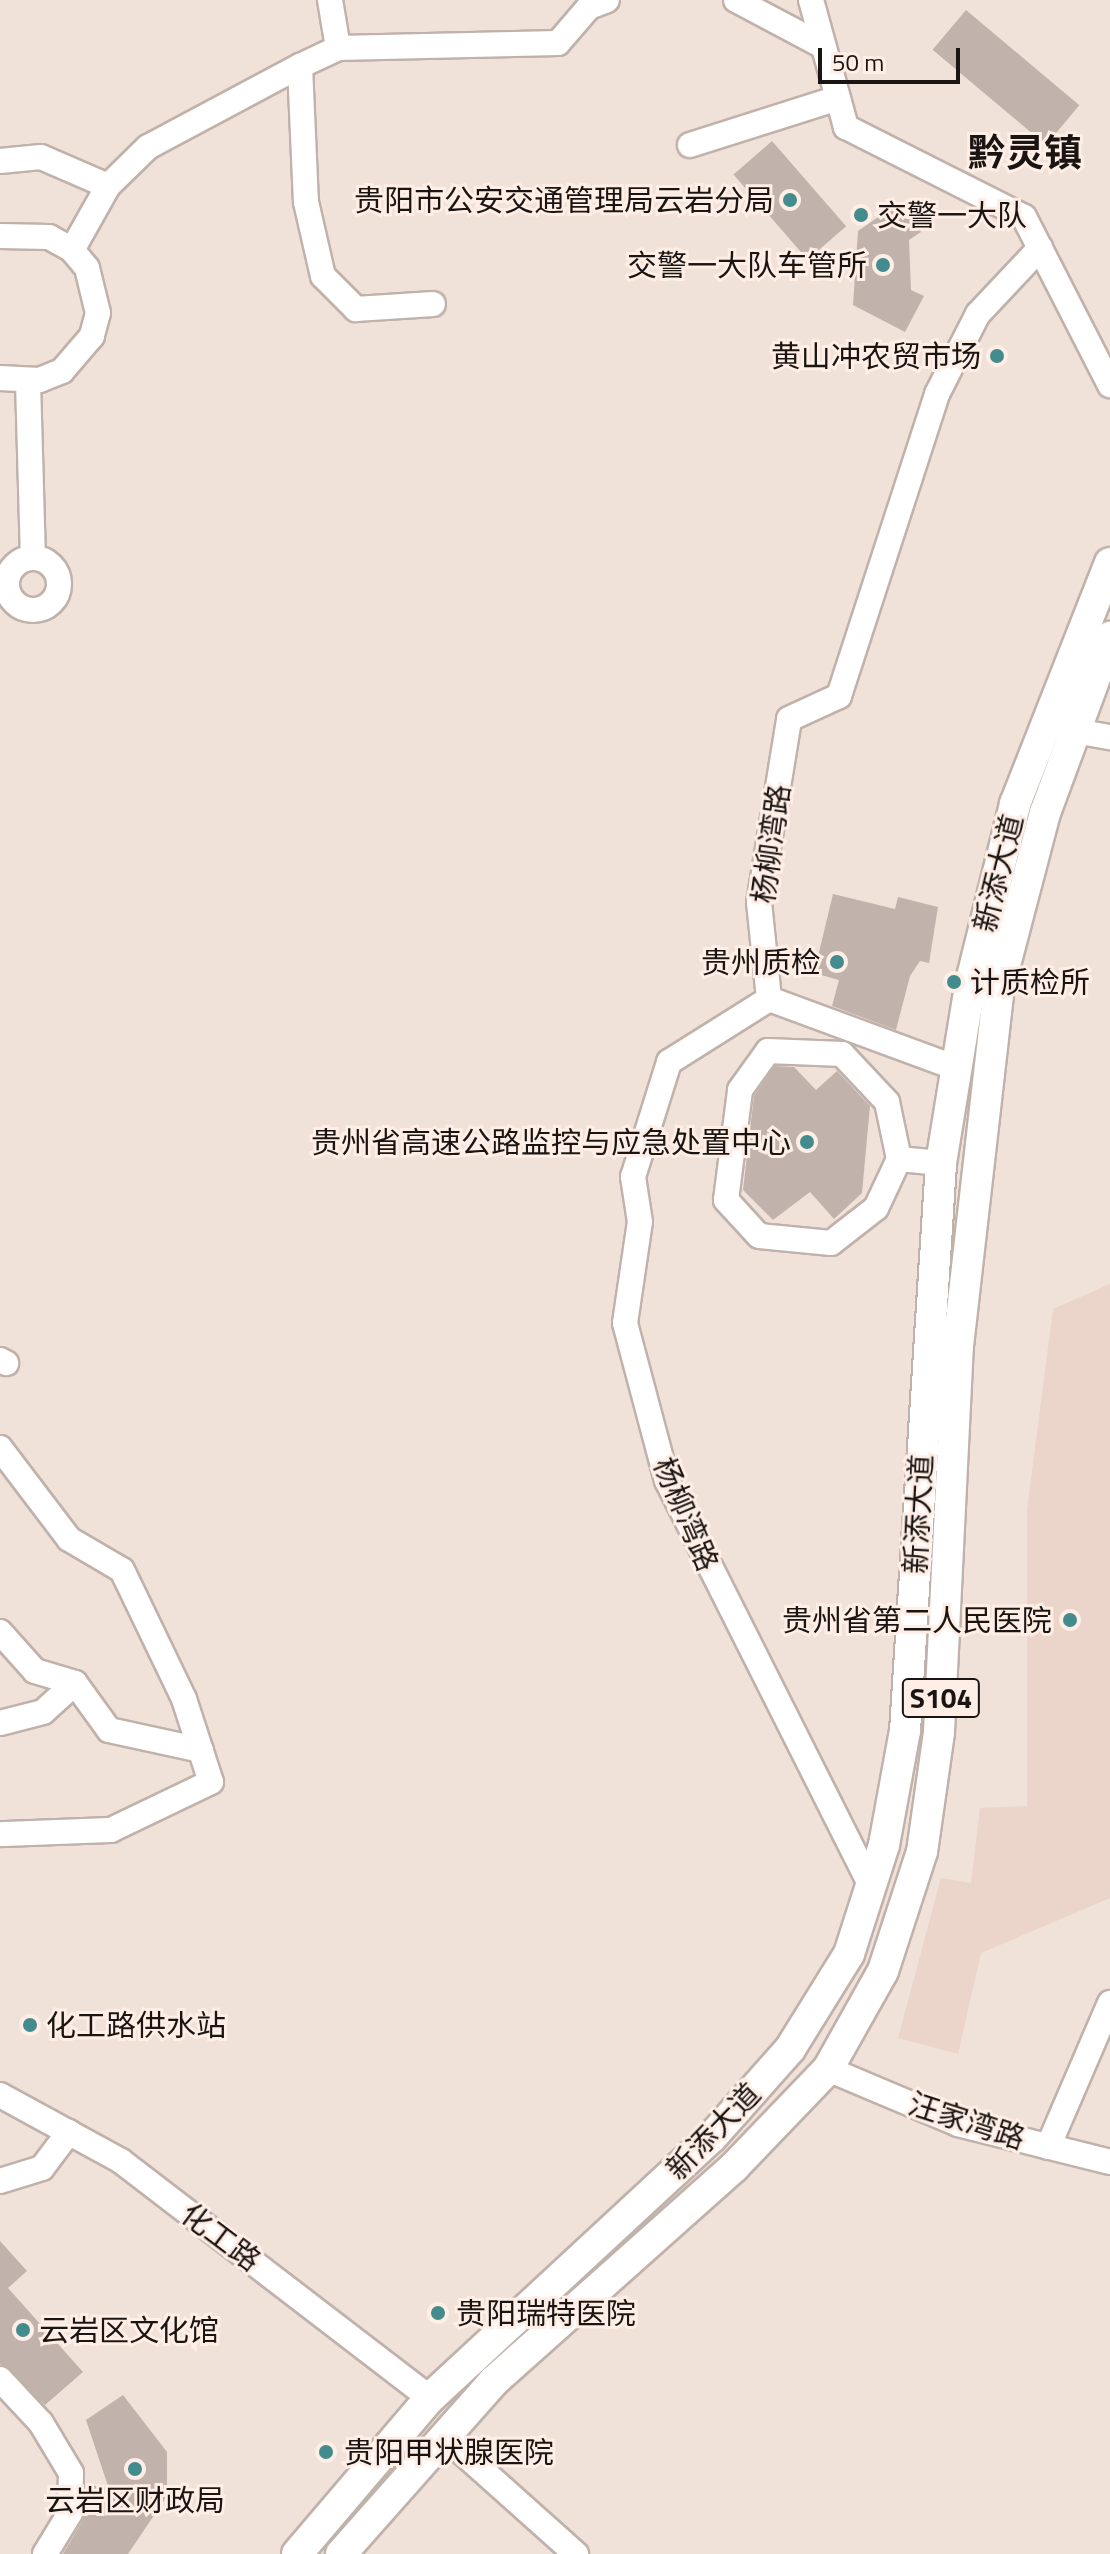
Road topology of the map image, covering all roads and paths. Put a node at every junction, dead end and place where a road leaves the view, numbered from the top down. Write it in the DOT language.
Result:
graph roads {
  1 [pos="330,0"];
  2 [pos="607,0"];
  3 [pos="736,0"];
  4 [pos="811,0"];
  5 [pos="823,46"];
  6 [pos="338,48"];
  7 [pos="300,66"];
  8 [pos="838,98"];
  9 [pos="690,145"];
  10 [pos="0,161"];
  11 [pos="108,186"];
  12 [pos="0,236"];
  13 [pos="1040,248"];
  14 [pos="72,250"];
  15 [pos="433,304"];
  16 [pos="0,378"];
  17 [pos="28,381"];
  18 [pos="1110,385"];
  19 [pos="33,557"];
  20 [pos="1110,563"];
  21 [pos="1110,637"];
  22 [pos="1075,731"];
  23 [pos="1110,737"];
  24 [pos="769,999"];
  25 [pos="957,1068"];
  26 [pos="899,1159"];
  27 [pos="941,1163"];
  28 [pos="0,1448"];
  29 [pos="0,1632"];
  30 [pos="75,1683"];
  31 [pos="0,1723"];
  32 [pos="201,1750"];
  33 [pos="0,1834"];
  34 [pos="871,1886"];
  35 [pos="1110,2003"];
  36 [pos="828,2069"];
  37 [pos="0,2095"];
  38 [pos="69,2132"];
  39 [pos="1048,2147"];
  40 [pos="1110,2162"];
  41 [pos="0,2181"];
  42 [pos="0,2379"];
  43 [pos="430,2398"];
  44 [pos="445,2437"];
  45 [pos="45,2554"];
  46 [pos="297,2554"];
  47 [pos="341,2554"];
  48 [pos="576,2554"];
  1 -- 6 [label="street"];
  2 -- 6 [label="street"];
  3 -- 5 [label="street"];
  4 -- 5 [label="street"];
  5 -- 8 [label="street"];
  6 -- 7 [label="street"];
  7 -- 11 [label="street"];
  7 -- 15 [label="street"];
  8 -- 9 [label="street"];
  8 -- 13 [label="street"];
  10 -- 11 [label="street"];
  11 -- 14 [label="street"];
  12 -- 14 [label="street"];
  13 -- 18 [label="street"];
  13 -- 24 [label="street, 杨柳湾路"];
  14 -- 17 [label="street"];
  16 -- 17 [label="street"];
  17 -- 19 [label="street"];
  20 -- 25 [label="main road, 新添大道 / S104"];
  21 -- 22 [label="main road, 新添大道 / S104"];
  22 -- 23 [label="street"];
  22 -- 36 [label="main road, 新添大道 / S104"];
  24 -- 25 [label="street"];
  24 -- 34 [label="street, 杨柳湾路"];
  25 -- 27 [label="main road, 新添大道 / S104"];
  26 -- 26 [label="street"];
  26 -- 27 [label="street"];
  27 -- 34 [label="main road, 新添大道 / S104"];
  28 -- 32 [label="street"];
  29 -- 30 [label="street"];
  30 -- 31 [label="street"];
  30 -- 32 [label="street"];
  32 -- 33 [label="street"];
  34 -- 43 [label="main road, 新添大道 / S104"];
  35 -- 39 [label="street"];
  36 -- 39 [label="street, 汪家湾路"];
  36 -- 44 [label="main road, 新添大道 / S104"];
  37 -- 38 [label="street, 化工路"];
  38 -- 41 [label="street"];
  38 -- 43 [label="street, 化工路"];
  39 -- 40 [label="street, 汪家湾路"];
  42 -- 45 [label="street"];
  43 -- 46 [label="main road, 新添大道 / S104"];
  44 -- 47 [label="main road, 新添大道 / S104"];
  44 -- 48 [label="street"];
}
